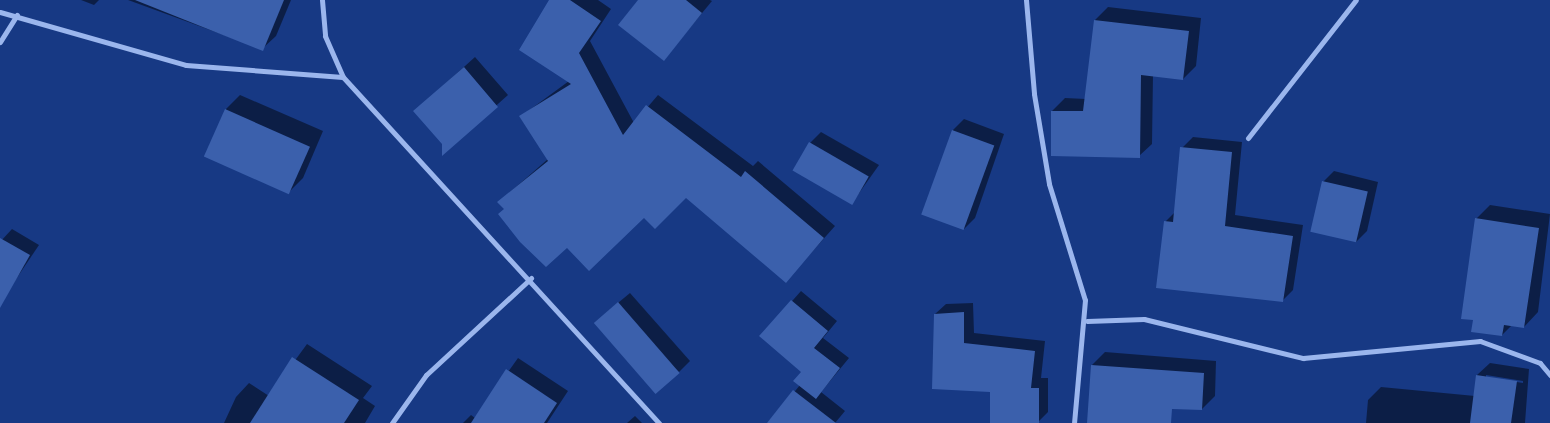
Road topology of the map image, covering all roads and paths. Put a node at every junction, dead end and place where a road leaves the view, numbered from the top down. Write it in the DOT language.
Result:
graph roads {
  1 [pos="322,0"];
  2 [pos="1026,0"];
  3 [pos="1356,0"];
  4 [pos="0,12"];
  5 [pos="17,15"];
  6 [pos="0,42"];
  7 [pos="343,77"];
  8 [pos="1248,138"];
  9 [pos="531,278"];
  10 [pos="1086,321"];
  11 [pos="1550,375"];
  12 [pos="392,423"];
  13 [pos="659,423"];
  14 [pos="1074,423"];
  1 -- 7 [label="street"];
  2 -- 10 [label="street"];
  3 -- 8 [label="street"];
  4 -- 5 [label="street"];
  5 -- 6 [label="street"];
  5 -- 7 [label="street"];
  7 -- 9 [label="street"];
  9 -- 12 [label="street"];
  9 -- 13 [label="street"];
  10 -- 11 [label="street"];
  10 -- 14 [label="street"];
}
